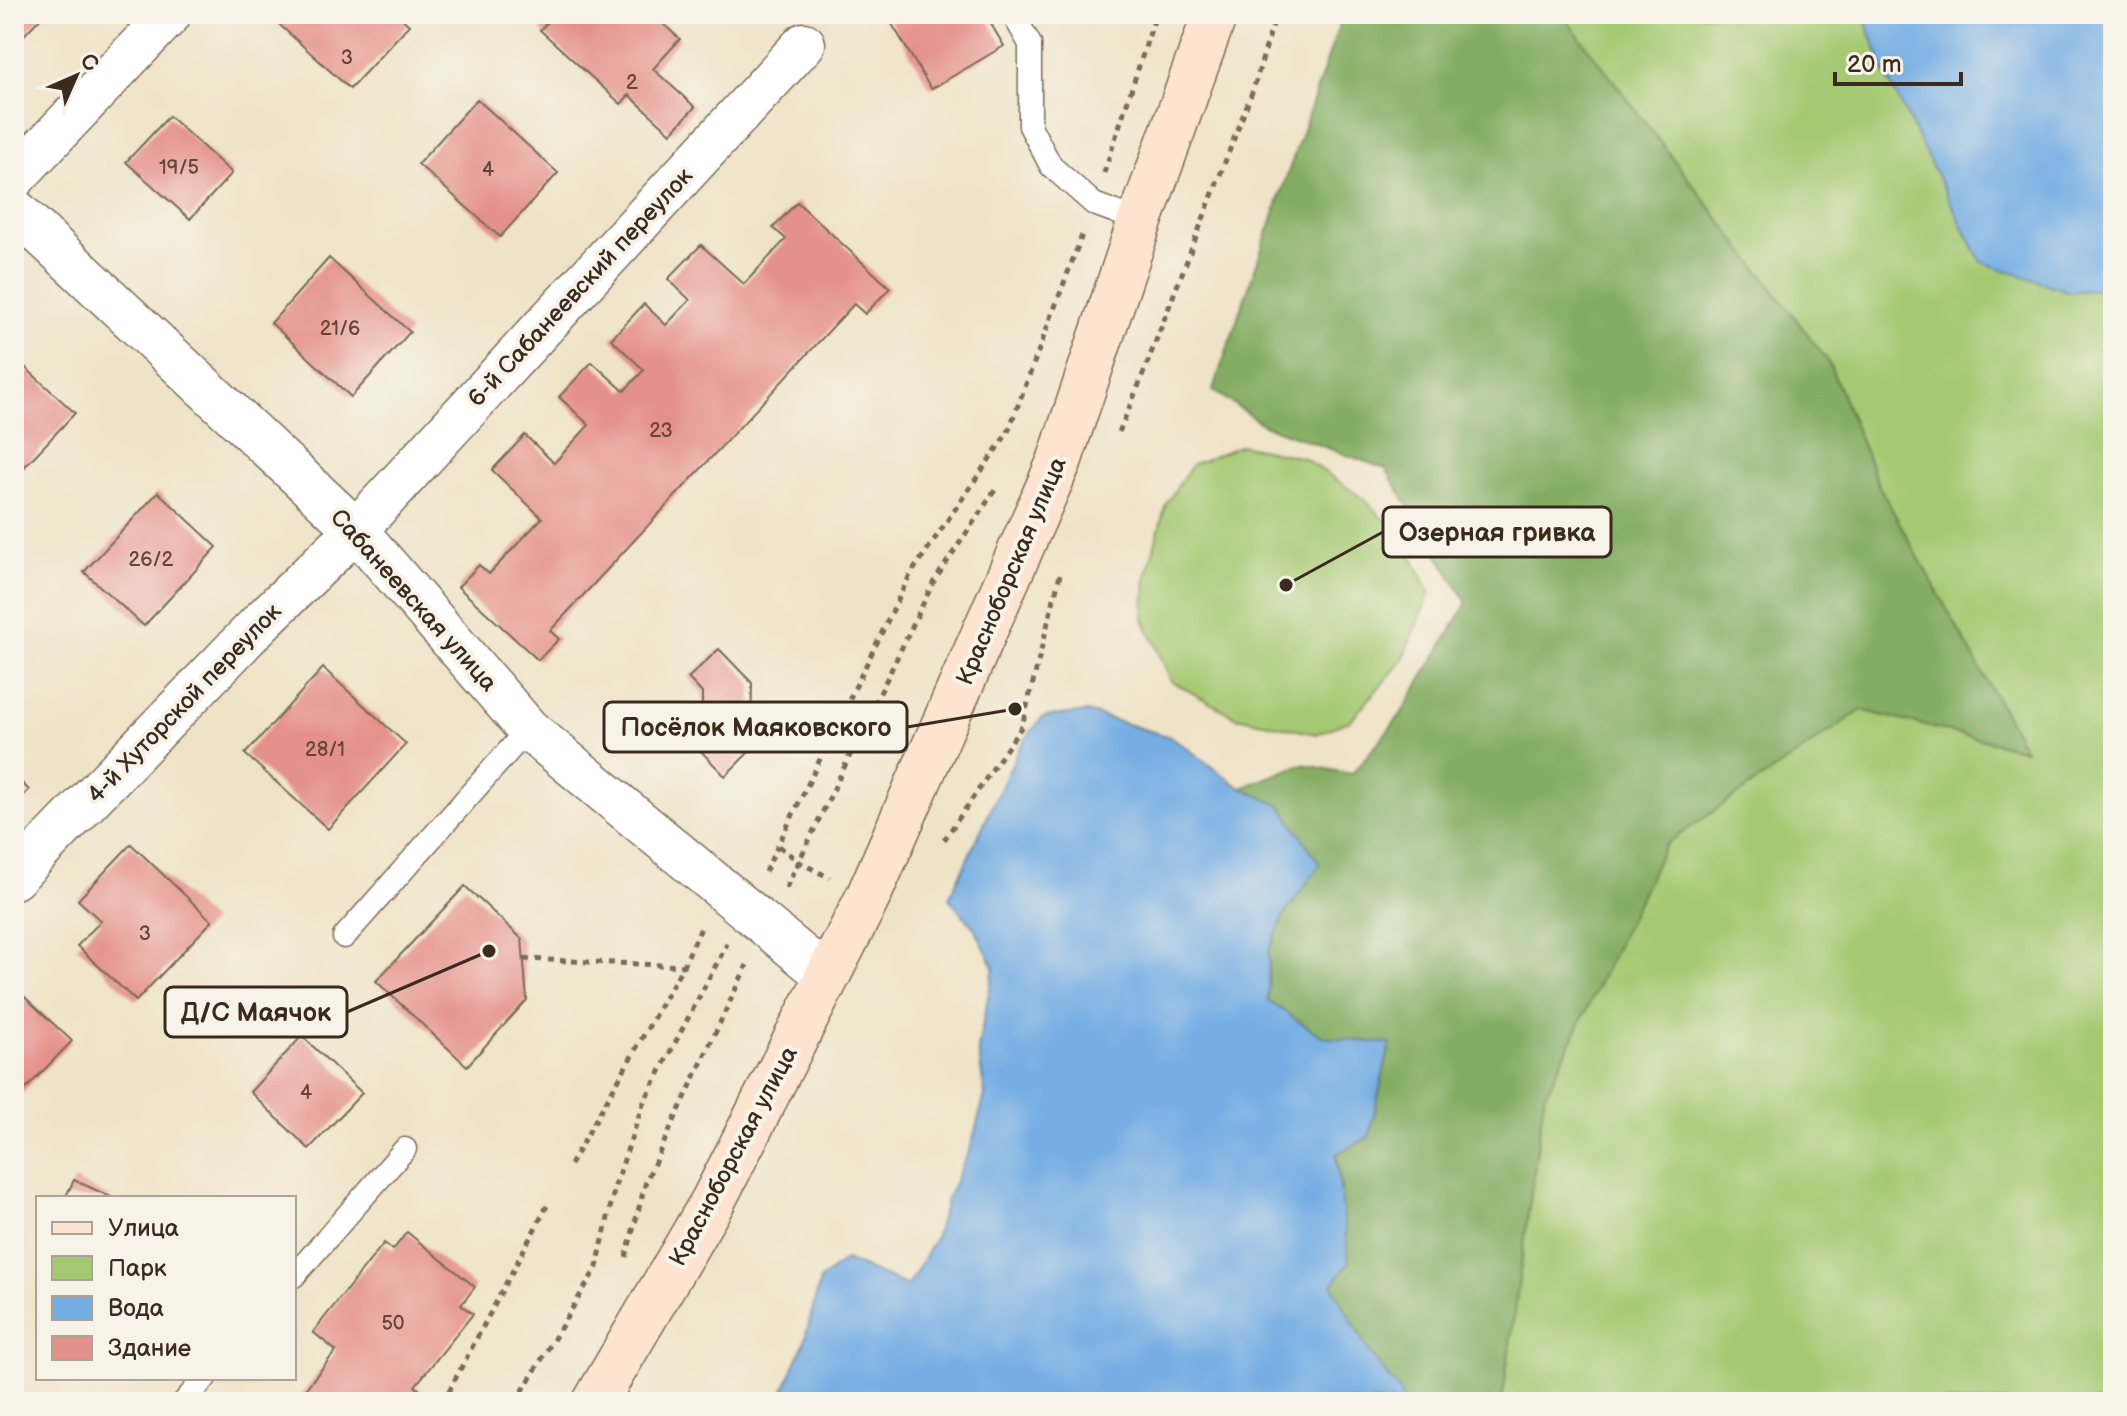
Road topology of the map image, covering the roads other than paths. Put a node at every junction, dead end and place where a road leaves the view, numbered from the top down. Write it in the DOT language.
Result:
graph roads {
  1 [pos="170,14"];
  2 [pos="1013,14"];
  3 [pos="1215,14"];
  4 [pos="804,44"];
  5 [pos="14,178"];
  6 [pos="14,209"];
  7 [pos="1140,221"];
  8 [pos="356,530"];
  9 [pos="528,729"];
  10 [pos="14,878"];
  11 [pos="344,937"];
  12 [pos="827,976"];
  13 [pos="405,1149"];
  14 [pos="296,1274"];
  15 [pos="203,1380"];
  16 [pos="184,1402"];
  17 [pos="595,1402"];
  1 -- 5 [label="street"];
  2 -- 7 [label="lane"];
  3 -- 7 [label="street, Красноборская улица"];
  4 -- 8 [label="street, 6-й Сабанеевский переулок"];
  6 -- 8 [label="street, Сабанеевская улица"];
  7 -- 12 [label="street, Красноборская улица"];
  8 -- 9 [label="street, Сабанеевская улица"];
  8 -- 10 [label="street, 4-й Хуторской переулок"];
  9 -- 11 [label="lane"];
  9 -- 12 [label="street, Сабанеевская улица"];
  12 -- 17 [label="street, Красноборская улица"];
  13 -- 14 [label="lane"];
  15 -- 16 [label="lane"];
}
